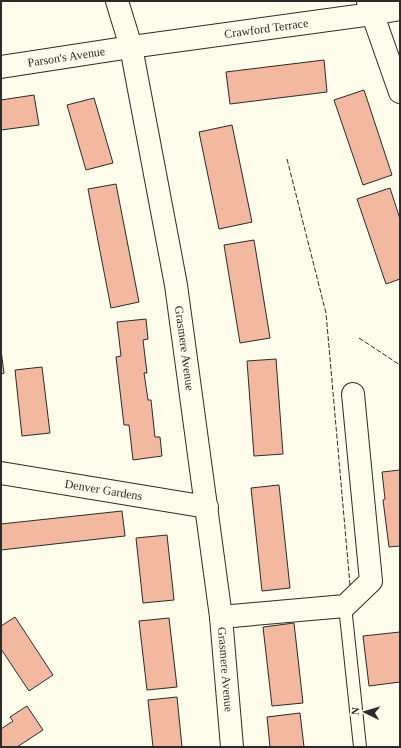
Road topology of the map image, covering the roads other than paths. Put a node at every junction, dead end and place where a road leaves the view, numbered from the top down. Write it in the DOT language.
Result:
graph roads {
  1 [pos="117,1"];
  2 [pos="370,8"];
  3 [pos="400,9"];
  4 [pos="131,46"];
  5 [pos="1,67"];
  6 [pos="400,92"];
  7 [pos="353,394"];
  8 [pos="1,473"];
  9 [pos="207,507"];
  10 [pos="345,606"];
  11 [pos="221,617"];
  12 [pos="232,747"];
  13 [pos="360,747"];
  1 -- 4 [label="street, Grasmere Avenue"];
  2 -- 3 [label="street, Crawford Terrace"];
  2 -- 4 [label="street, Crawford Terrace"];
  2 -- 6 [label="street"];
  4 -- 5 [label="street, Parson's Avenue"];
  4 -- 9 [label="street, Grasmere Avenue"];
  7 -- 10 [label="street"];
  8 -- 9 [label="street, Denver Gardens"];
  9 -- 11 [label="street, Grasmere Avenue"];
  10 -- 11 [label="street"];
  10 -- 13 [label="lane"];
  11 -- 12 [label="street, Grasmere Avenue"];
}
